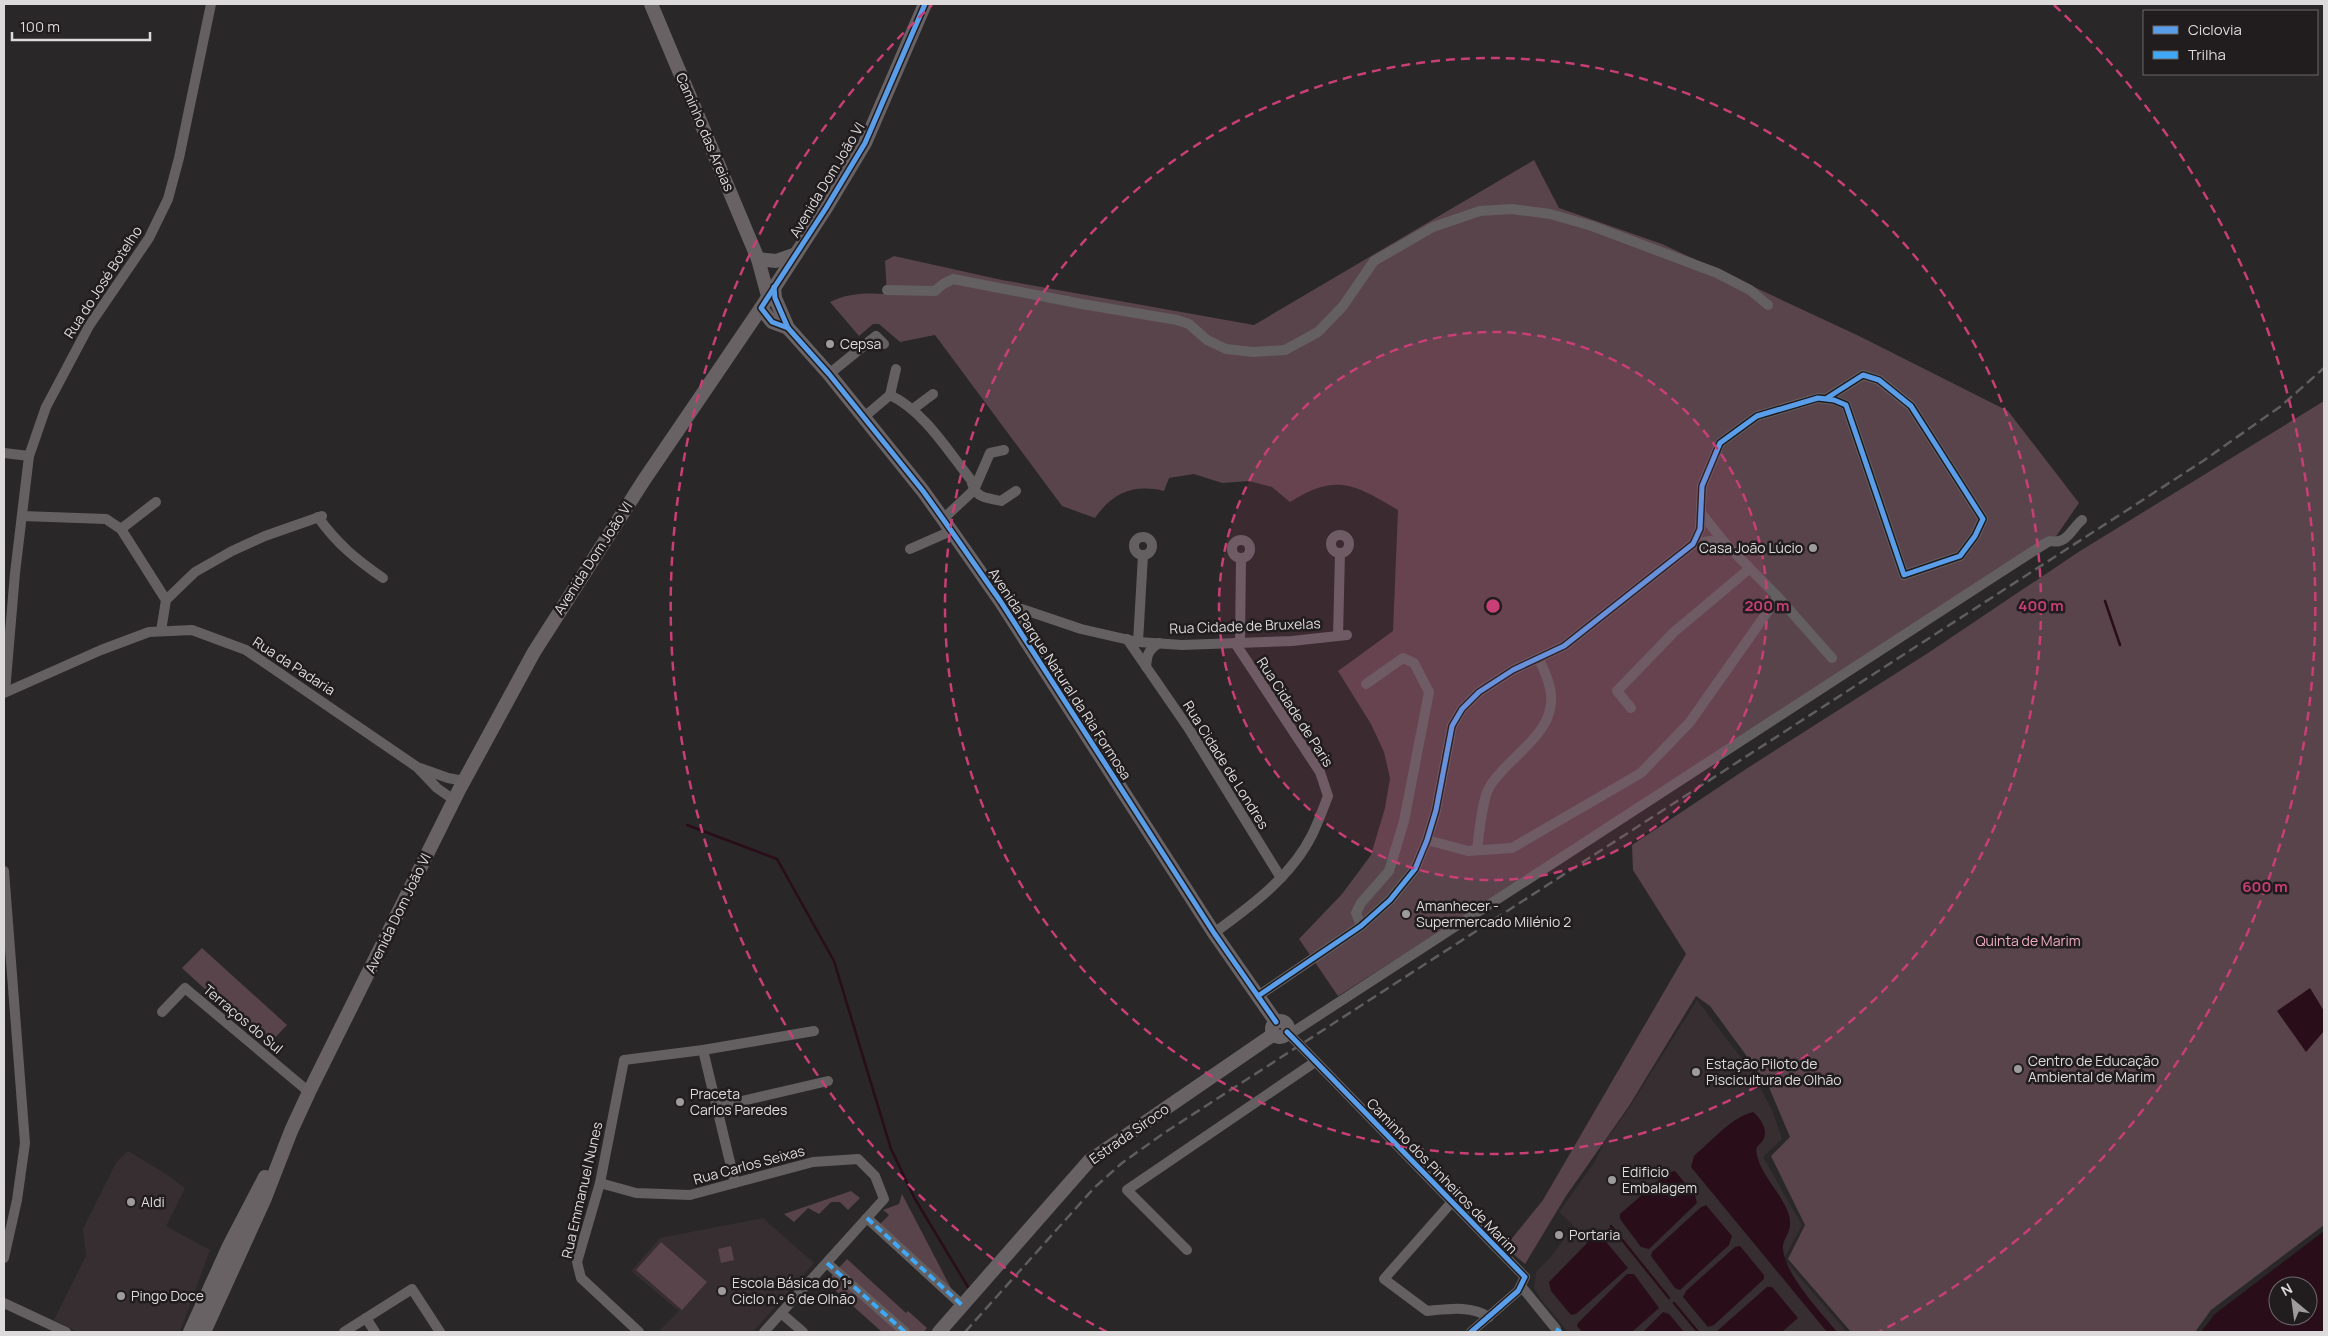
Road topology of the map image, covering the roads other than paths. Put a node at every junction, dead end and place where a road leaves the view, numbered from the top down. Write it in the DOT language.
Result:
graph roads {
  1 [pos="210,4"];
  2 [pos="652,4"];
  3 [pos="925,4"];
  4 [pos="796,254"];
  5 [pos="763,263"];
  6 [pos="887,290"];
  7 [pos="771,292"];
  8 [pos="1768,305"];
  9 [pos="776,318"];
  10 [pos="744,333"];
  11 [pos="884,344"];
  12 [pos="896,369"];
  13 [pos="829,374"];
  14 [pos="933,394"];
  15 [pos="890,395"];
  16 [pos="1827,398"];
  17 [pos="912,409"];
  18 [pos="864,417"];
  19 [pos="1004,450"];
  20 [pos="4,453"];
  21 [pos="30,456"];
  22 [pos="974,490"];
  23 [pos="1016,491"];
  24 [pos="156,502"];
  25 [pos="1702,514"];
  26 [pos="22,516"];
  27 [pos="942,518"];
  28 [pos="2082,520"];
  29 [pos="122,528"];
  30 [pos="951,531"];
  31 [pos="1724,542"];
  32 [pos="1693,544"];
  33 [pos="910,549"];
  34 [pos="1340,553"];
  35 [pos="1142,555"];
  36 [pos="1241,558"];
  37 [pos="1749,569"];
  38 [pos="4,570"];
  39 [pos="15,577"];
  40 [pos="384,578"];
  41 [pos="1778,597"];
  42 [pos="166,600"];
  43 [pos="1001,602"];
  44 [pos="161,631"];
  45 [pos="1127,639"];
  46 [pos="1138,642"];
  47 [pos="1159,643"];
  48 [pos="1237,643"];
  49 [pos="1832,658"];
  50 [pos="1539,659"];
  51 [pos="1146,668"];
  52 [pos="1366,684"];
  53 [pos="5,693"];
  54 [pos="1631,708"];
  55 [pos="417,767"];
  56 [pos="464,781"];
  57 [pos="454,800"];
  58 [pos="1427,840"];
  59 [pos="1477,850"];
  60 [pos="4,871"];
  61 [pos="1282,878"];
  62 [pos="1361,926"];
  63 [pos="1214,933"];
  64 [pos="1258,996"];
  65 [pos="162,1012"];
  66 [pos="814,1031"];
  67 [pos="1282,1031"];
  68 [pos="703,1050"];
  69 [pos="1315,1062"];
  70 [pos="828,1081"];
  71 [pos="309,1092"];
  72 [pos="716,1107"];
  73 [pos="291,1131"];
  74 [pos="600,1183"];
  75 [pos="735,1183"];
  76 [pos="1451,1203"];
  77 [pos="867,1218"];
  78 [pos="1187,1250"];
  79 [pos="4,1258"];
  80 [pos="827,1263"];
  81 [pos="1521,1286"];
  82 [pos="4,1303"];
  83 [pos="964,1304"];
  84 [pos="781,1313"];
  85 [pos="1489,1317"];
  86 [pos="366,1318"];
  87 [pos="1556,1329"];
  88 [pos="635,1331"];
  89 [pos="66,1332"];
  90 [pos="190,1332"];
  91 [pos="204,1332"];
  92 [pos="344,1332"];
  93 [pos="375,1332"];
  94 [pos="440,1332"];
  95 [pos="764,1332"];
  96 [pos="803,1332"];
  97 [pos="905,1332"];
  98 [pos="939,1332"];
  99 [pos="1471,1332"];
  1 -- 21 [label="street, Rua do José Botelho"];
  2 -- 5 [label="street, Caminho das Areias"];
  3 -- 4 [label="street, Avenida Dom João VI"];
  4 -- 5 [label="street"];
  4 -- 7 [label="street, Avenida Dom João VI"];
  5 -- 7 [label="street, Caminho das Areias"];
  5 -- 7 [label="street"];
  6 -- 8 [label="street"];
  7 -- 9 [label="street"];
  7 -- 9 [label="street, Caminho das Areias"];
  7 -- 10 [label="street, Avenida Dom João VI"];
  9 -- 10 [label="street"];
  9 -- 13 [label="street, Avenida Parque Natural da Ria Formosa"];
  10 -- 56 [label="street, Avenida Dom João VI"];
  11 -- 13 [label="street"];
  12 -- 15 [label="street"];
  13 -- 18 [label="street, Avenida Parque Natural da Ria Formosa"];
  14 -- 17 [label="street"];
  15 -- 17 [label="street"];
  15 -- 18 [label="street"];
  16 -- 16 [label="street"];
  16 -- 25 [label="street"];
  17 -- 22 [label="street"];
  18 -- 27 [label="street, Avenida Parque Natural da Ria Formosa"];
  19 -- 22 [label="street"];
  20 -- 21 [label="street"];
  21 -- 26 [label="street, Rua do José Botelho"];
  22 -- 23 [label="street"];
  22 -- 27 [label="street"];
  24 -- 29 [label="street"];
  25 -- 31 [label="street"];
  25 -- 32 [label="street"];
  26 -- 29 [label="street"];
  26 -- 39 [label="street, Rua do José Botelho"];
  27 -- 30 [label="street, Avenida Parque Natural da Ria Formosa"];
  28 -- 67 [label="street"];
  29 -- 42 [label="street"];
  30 -- 33 [label="street"];
  30 -- 43 [label="street, Avenida Parque Natural da Ria Formosa"];
  31 -- 32 [label="street"];
  31 -- 37 [label="street"];
  32 -- 50 [label="street"];
  34 -- 48 [label="street, Rua Cidade de Bruxelas"];
  35 -- 46 [label="street"];
  36 -- 48 [label="street"];
  37 -- 41 [label="street"];
  37 -- 54 [label="street"];
  38 -- 39 [label="street"];
  39 -- 53 [label="street, Rua do José Botelho"];
  40 -- 42 [label="street"];
  41 -- 49 [label="street"];
  41 -- 59 [label="street"];
  42 -- 44 [label="street"];
  43 -- 45 [label="street, Rua Cidade de Bruxelas"];
  43 -- 63 [label="street, Avenida Parque Natural da Ria Formosa"];
  44 -- 53 [label="street, Rua da Padaria"];
  44 -- 55 [label="street, Rua da Padaria"];
  45 -- 46 [label="street, Rua Cidade de Bruxelas"];
  45 -- 51 [label="street, Rua Cidade de Londres"];
  46 -- 47 [label="street, Rua Cidade de Bruxelas"];
  47 -- 48 [label="street, Rua Cidade de Bruxelas"];
  47 -- 51 [label="street"];
  48 -- 61 [label="street, Rua Cidade de Paris"];
  50 -- 58 [label="street"];
  50 -- 59 [label="street"];
  51 -- 61 [label="street, Rua Cidade de Londres"];
  52 -- 62 [label="street"];
  55 -- 56 [label="street"];
  55 -- 57 [label="street"];
  56 -- 57 [label="street, Avenida Dom João VI"];
  57 -- 71 [label="street, Avenida Dom João VI"];
  58 -- 59 [label="street"];
  58 -- 62 [label="street"];
  60 -- 79 [label="street"];
  61 -- 63 [label="street, Rua Cidade de Paris"];
  62 -- 64 [label="street"];
  63 -- 64 [label="street, Avenida Parque Natural da Ria Formosa"];
  64 -- 67 [label="street, Avenida Parque Natural da Ria Formosa"];
  65 -- 71 [label="street, Terraços do Sul"];
  66 -- 68 [label="street"];
  67 -- 69 [label="street, Caminho dos Pinheiros de Marim"];
  67 -- 83 [label="street, Estrada Siroco"];
  68 -- 72 [label="street"];
  68 -- 74 [label="street, Rua Emmanuel Nunes"];
  69 -- 76 [label="street, Caminho dos Pinheiros de Marim"];
  69 -- 78 [label="street"];
  70 -- 72 [label="street"];
  71 -- 73 [label="street, Avenida Dom João VI"];
  72 -- 75 [label="street"];
  73 -- 90 [label="street, Avenida Dom João VI"];
  73 -- 91 [label="street, Avenida Dom João VI"];
  74 -- 75 [label="street, Rua Carlos Seixas"];
  74 -- 88 [label="street, Rua Emmanuel Nunes"];
  75 -- 77 [label="street, Rua Carlos Seixas"];
  76 -- 81 [label="street, Caminho dos Pinheiros de Marim"];
  76 -- 85 [label="street"];
  77 -- 80 [label="street"];
  77 -- 83 [label="street"];
  80 -- 84 [label="street"];
  80 -- 97 [label="street"];
  81 -- 85 [label="street"];
  81 -- 87 [label="street"];
  82 -- 89 [label="street"];
  83 -- 98 [label="street, Estrada Siroco"];
  84 -- 95 [label="street"];
  84 -- 96 [label="street"];
  85 -- 99 [label="street"];
  86 -- 92 [label="street"];
  86 -- 93 [label="street"];
  86 -- 94 [label="street"];
}
